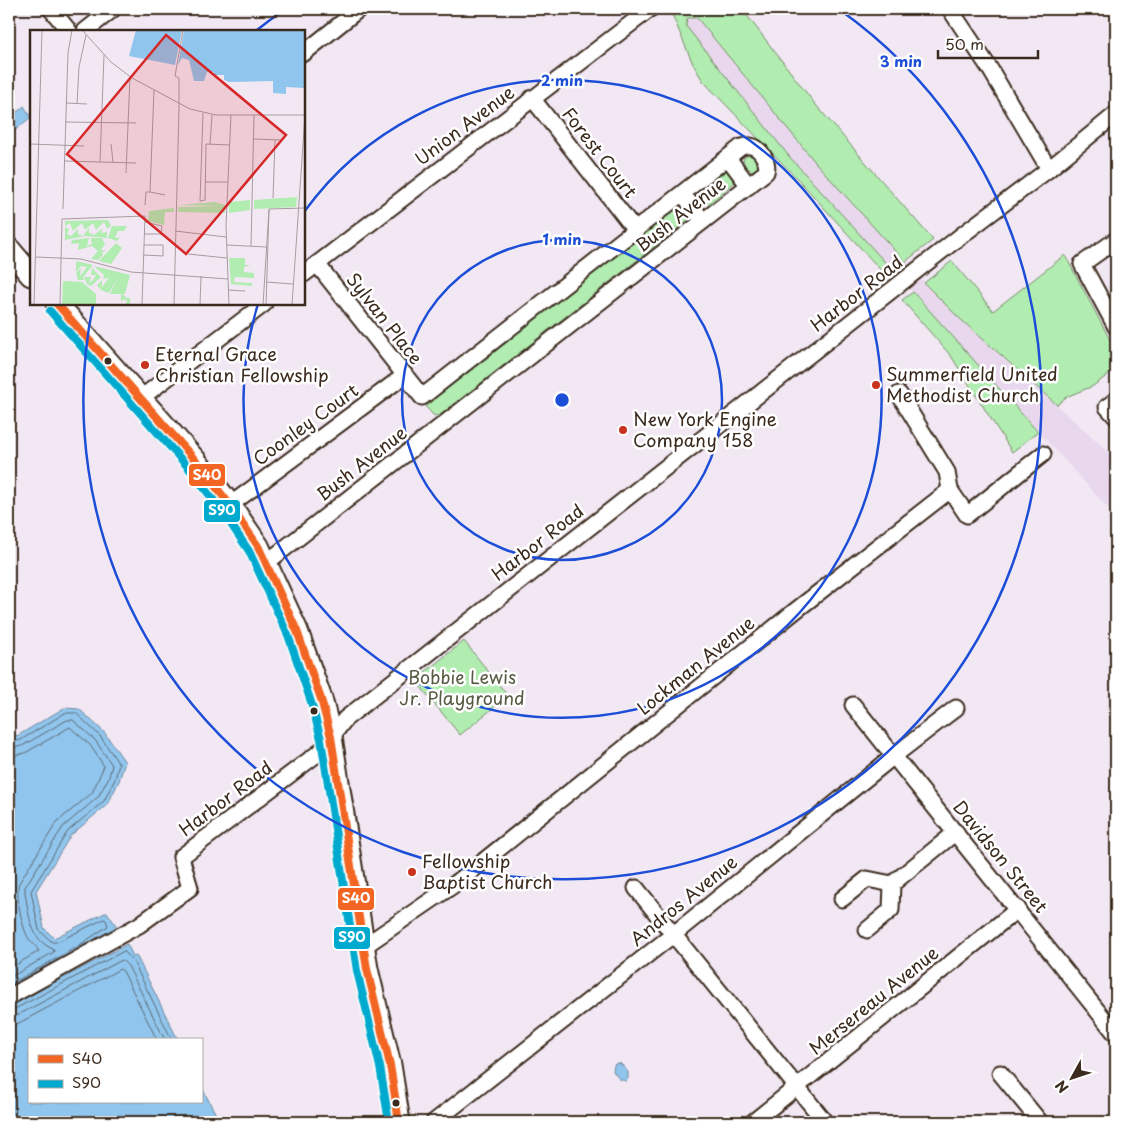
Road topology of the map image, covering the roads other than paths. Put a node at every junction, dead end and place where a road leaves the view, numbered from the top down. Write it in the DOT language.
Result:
graph roads {
  1 [pos="51,9"];
  2 [pos="113,9"];
  3 [pos="359,9"];
  4 [pos="950,9"];
  5 [pos="646,12"];
  6 [pos="68,30"];
  7 [pos="86,30"];
  8 [pos="305,52"];
  9 [pos="532,98"];
  10 [pos="1116,114"];
  11 [pos="728,158"];
  12 [pos="1049,169"];
  13 [pos="749,186"];
  14 [pos="683,194"];
  15 [pos="703,221"];
  16 [pos="636,231"];
  17 [pos="1116,240"];
  18 [pos="9,249"];
  19 [pos="317,264"];
  20 [pos="30,272"];
  21 [pos="305,273"];
  22 [pos="58,305"];
  23 [pos="263,305"];
  24 [pos="1116,328"];
  25 [pos="405,375"];
  26 [pos="899,394"];
  27 [pos="422,397"];
  28 [pos="141,398"];
  29 [pos="1044,454"];
  30 [pos="950,490"];
  31 [pos="230,505"];
  32 [pos="266,563"];
  33 [pos="853,704"];
  34 [pos="956,708"];
  35 [pos="331,738"];
  36 [pos="895,755"];
  37 [pos="956,832"];
  38 [pos="892,884"];
  39 [pos="636,888"];
  40 [pos="842,899"];
  41 [pos="1018,910"];
  42 [pos="867,930"];
  43 [pos="674,934"];
  44 [pos="363,948"];
  45 [pos="9,997"];
  46 [pos="1116,1034"];
  47 [pos="1000,1073"];
  48 [pos="797,1087"];
  49 [pos="399,1122"];
  50 [pos="434,1122"];
  51 [pos="753,1122"];
  52 [pos="825,1122"];
  53 [pos="1040,1122"];
  1 -- 6 [label="street"];
  2 -- 7 [label="street"];
  3 -- 8 [label="street"];
  4 -- 12 [label="street"];
  5 -- 9 [label="street, Union Avenue"];
  9 -- 16 [label="street, Forest Court"];
  9 -- 19 [label="street, Union Avenue"];
  10 -- 12 [label="street, Harbor Road"];
  11 -- 13 [label="street"];
  11 -- 13 [label="street, Bush Avenue"];
  11 -- 14 [label="street, Bush Avenue"];
  12 -- 35 [label="street, Harbor Road"];
  13 -- 15 [label="street, Bush Avenue"];
  14 -- 15 [label="street"];
  14 -- 16 [label="street, Bush Avenue"];
  15 -- 32 [label="street, Bush Avenue"];
  16 -- 27 [label="street, Bush Avenue"];
  17 -- 24 [label="street"];
  18 -- 20 [label="main road"];
  19 -- 21 [label="street, Union Avenue"];
  19 -- 25 [label="street, Sylvan Place"];
  22 -- 28 [label="main road"];
  23 -- 28 [label="street"];
  25 -- 27 [label="street, Sylvan Place"];
  25 -- 31 [label="street, Coonley Court"];
  26 -- 30 [label="street"];
  28 -- 31 [label="main road"];
  29 -- 30 [label="street"];
  30 -- 44 [label="street, Lockman Avenue"];
  31 -- 32 [label="main road"];
  32 -- 35 [label="main road"];
  33 -- 36 [label="street, Davidson Street"];
  34 -- 36 [label="street, Andros Avenue"];
  35 -- 44 [label="main road"];
  35 -- 45 [label="street, Harbor Road"];
  36 -- 37 [label="street, Davidson Street"];
  36 -- 43 [label="street, Andros Avenue"];
  37 -- 38 [label="street"];
  37 -- 41 [label="street, Davidson Street"];
  38 -- 40 [label="street"];
  38 -- 42 [label="street"];
  39 -- 43 [label="street"];
  41 -- 46 [label="street, Davidson Street"];
  41 -- 48 [label="street, Mersereau Avenue"];
  43 -- 48 [label="street"];
  43 -- 50 [label="street, Andros Avenue"];
  44 -- 49 [label="main road"];
  47 -- 53 [label="street"];
  48 -- 51 [label="street, Mersereau Avenue"];
  48 -- 52 [label="street"];
}
